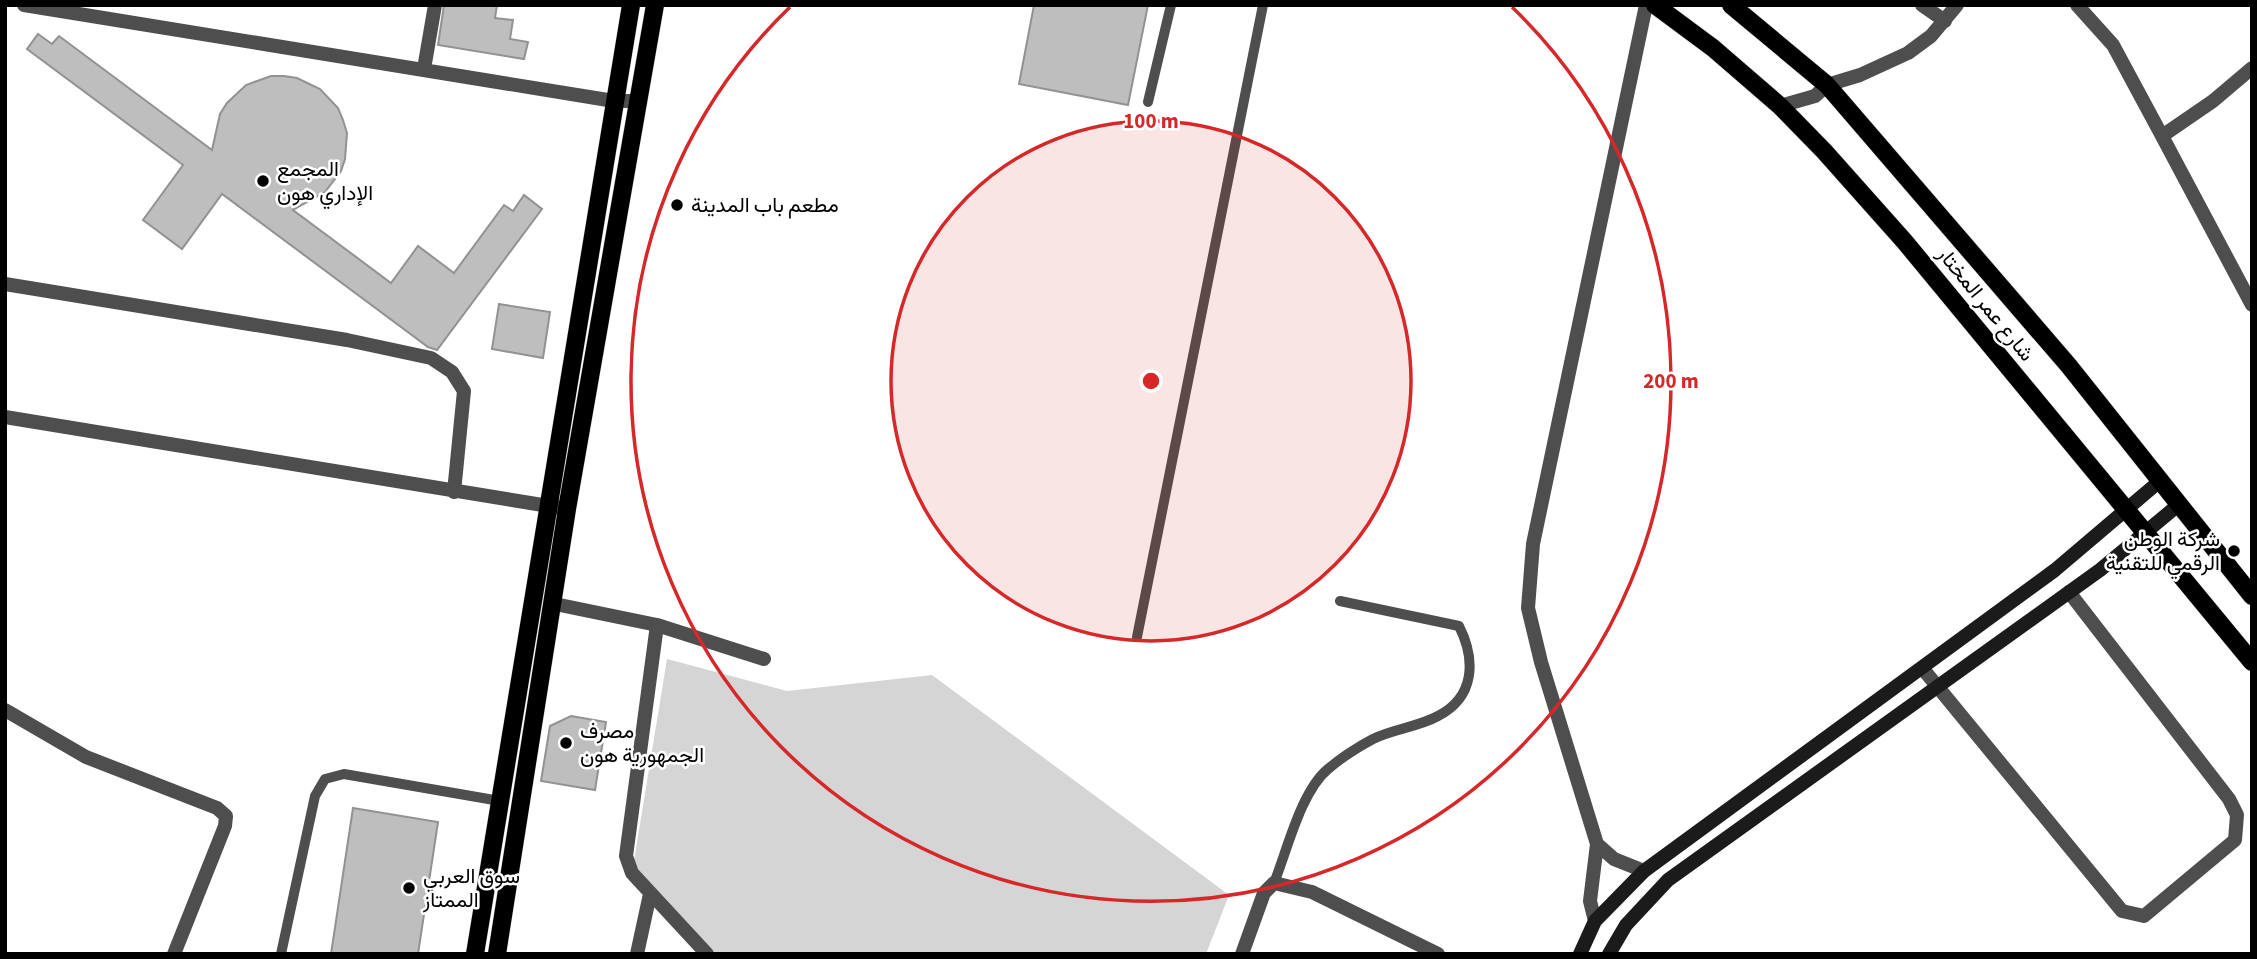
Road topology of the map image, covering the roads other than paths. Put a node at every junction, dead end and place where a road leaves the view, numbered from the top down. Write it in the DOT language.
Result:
graph roads {
  1 [pos="24,5"];
  2 [pos="435,5"];
  3 [pos="631,5"];
  4 [pos="655,5"];
  5 [pos="1171,5"];
  6 [pos="1262,5"];
  7 [pos="1646,5"];
  8 [pos="1654,5"];
  9 [pos="1731,5"];
  10 [pos="1922,5"];
  11 [pos="1958,5"];
  12 [pos="2077,5"];
  13 [pos="1945,21"];
  14 [pos="2252,68"];
  15 [pos="424,69"];
  16 [pos="1827,85"];
  17 [pos="614,101"];
  18 [pos="636,101"];
  19 [pos="1148,102"];
  20 [pos="1780,106"];
  21 [pos="2162,136"];
  22 [pos="5,284"];
  23 [pos="2252,305"];
  24 [pos="5,417"];
  25 [pos="2161,480"];
  26 [pos="454,492"];
  27 [pos="547,506"];
  28 [pos="2178,506"];
  29 [pos="567,509"];
  30 [pos="2124,510"];
  31 [pos="2144,534"];
  32 [pos="2069,592"];
  33 [pos="2252,596"];
  34 [pos="1340,601"];
  35 [pos="555,604"];
  36 [pos="657,625"];
  37 [pos="1137,637"];
  38 [pos="764,659"];
  39 [pos="2252,662"];
  40 [pos="1923,669"];
  41 [pos="1936,685"];
  42 [pos="5,710"];
  43 [pos="506,763"];
  44 [pos="527,766"];
  45 [pos="500,801"];
  46 [pos="1597,844"];
  47 [pos="1644,871"];
  48 [pos="1274,883"];
  49 [pos="650,894"];
  50 [pos="1595,921"];
  51 [pos="174,954"];
  52 [pos="281,954"];
  53 [pos="475,954"];
  54 [pos="498,954"];
  55 [pos="637,954"];
  56 [pos="707,954"];
  57 [pos="1242,954"];
  58 [pos="1438,954"];
  59 [pos="1580,954"];
  60 [pos="1609,954"];
  1 -- 15 [label="street"];
  2 -- 15 [label="street"];
  3 -- 17 [label="main road"];
  4 -- 18 [label="main road"];
  5 -- 19 [label="lane"];
  6 -- 37 [label="lane"];
  7 -- 46 [label="street"];
  8 -- 20 [label="main road, شارع عمر المختار"];
  9 -- 16 [label="main road, شارع عمر المختار"];
  10 -- 13 [label="street"];
  11 -- 13 [label="street"];
  12 -- 21 [label="street"];
  13 -- 16 [label="street"];
  14 -- 21 [label="street"];
  15 -- 17 [label="street"];
  16 -- 20 [label="street"];
  16 -- 25 [label="main road, شارع عمر المختار"];
  17 -- 18 [label="street"];
  17 -- 27 [label="main road"];
  18 -- 29 [label="main road"];
  20 -- 30 [label="main road, شارع عمر المختار"];
  21 -- 23 [label="street"];
  22 -- 26 [label="street"];
  24 -- 26 [label="street"];
  25 -- 28 [label="main road, شارع عمر المختار"];
  25 -- 30 [label="street"];
  26 -- 27 [label="street"];
  27 -- 29 [label="street"];
  27 -- 43 [label="main road"];
  28 -- 31 [label="street"];
  28 -- 33 [label="main road, شارع عمر المختار"];
  29 -- 35 [label="main road"];
  30 -- 31 [label="main road, شارع عمر المختار"];
  30 -- 40 [label="street"];
  31 -- 32 [label="street"];
  31 -- 39 [label="main road, شارع عمر المختار"];
  32 -- 41 [label="street"];
  32 -- 41 [label="street"];
  34 -- 48 [label="lane"];
  35 -- 36 [label="street"];
  35 -- 44 [label="main road"];
  36 -- 38 [label="street"];
  36 -- 49 [label="street"];
  40 -- 41 [label="street"];
  40 -- 47 [label="street"];
  41 -- 60 [label="street"];
  42 -- 51 [label="street"];
  43 -- 44 [label="main road"];
  43 -- 45 [label="main road"];
  44 -- 54 [label="main road"];
  45 -- 52 [label="lane"];
  45 -- 53 [label="main road"];
  46 -- 47 [label="street"];
  46 -- 50 [label="street"];
  47 -- 50 [label="street"];
  48 -- 57 [label="street"];
  48 -- 58 [label="street"];
  49 -- 55 [label="street"];
  49 -- 56 [label="street"];
  50 -- 59 [label="street"];
}
